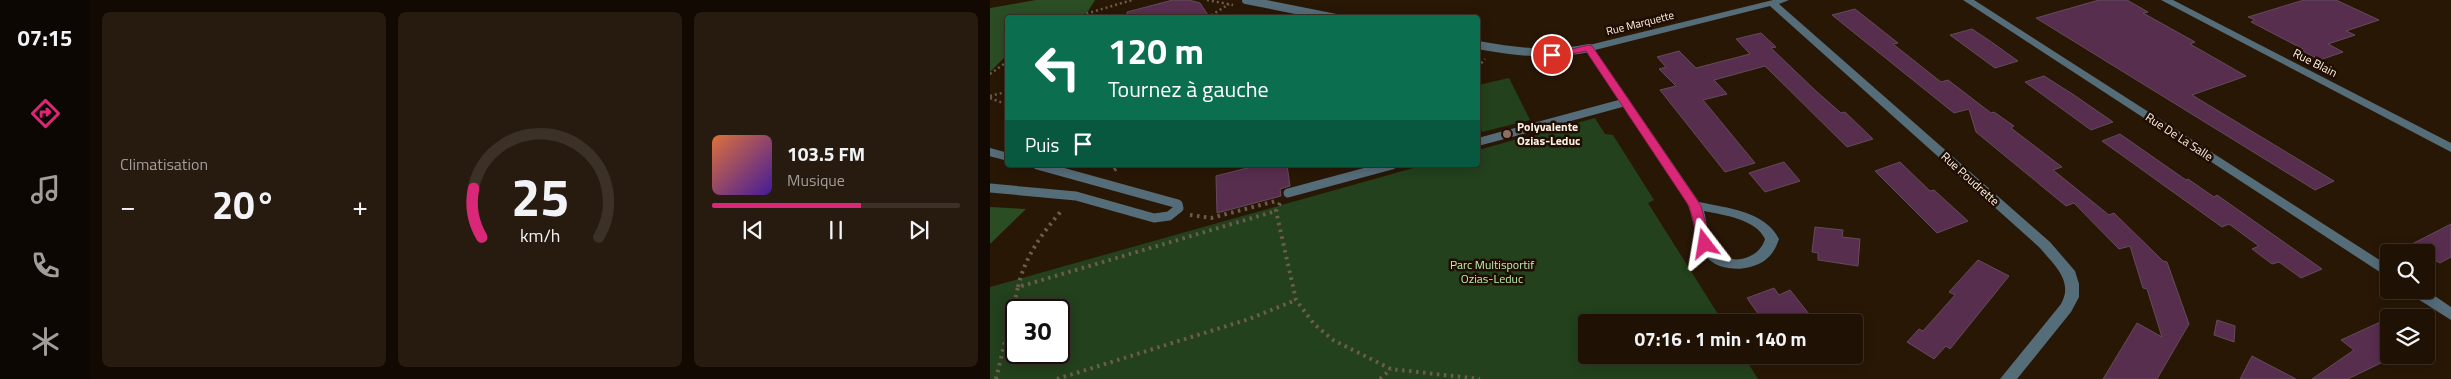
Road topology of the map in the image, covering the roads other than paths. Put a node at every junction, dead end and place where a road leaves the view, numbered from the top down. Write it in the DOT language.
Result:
graph roads {
  1 [pos="1246,0"];
  2 [pos="1968,0"];
  3 [pos="2166,0"];
  4 [pos="1778,1"];
  5 [pos="1321,15"];
  6 [pos="1480,45"];
  7 [pos="1589,48"];
  8 [pos="1626,102"];
  9 [pos="1480,141"];
  10 [pos="2451,148"];
  11 [pos="990,152"];
  12 [pos="1005,156"];
  13 [pos="1044,167"];
  14 [pos="1385,167"];
  15 [pos="990,188"];
  16 [pos="1285,196"];
  17 [pos="1695,206"];
  18 [pos="2380,267"];
  19 [pos="2428,299"];
  20 [pos="2451,314"];
  21 [pos="2008,379"];
  1 -- 5 [label="lane"];
  2 -- 18 [label="street, Rue De La Salle"];
  3 -- 10 [label="street, Rue Blain"];
  4 -- 7 [label="street, Rue Marquette"];
  4 -- 21 [label="street, Rue Poudrette"];
  6 -- 7 [label="lane"];
  7 -- 8 [label="street"];
  8 -- 9 [label="lane"];
  8 -- 17 [label="street"];
  11 -- 12 [label="lane"];
  13 -- 15 [label="lane"];
  14 -- 16 [label="lane"];
  17 -- 17 [label="street"];
  19 -- 20 [label="street"];
}
